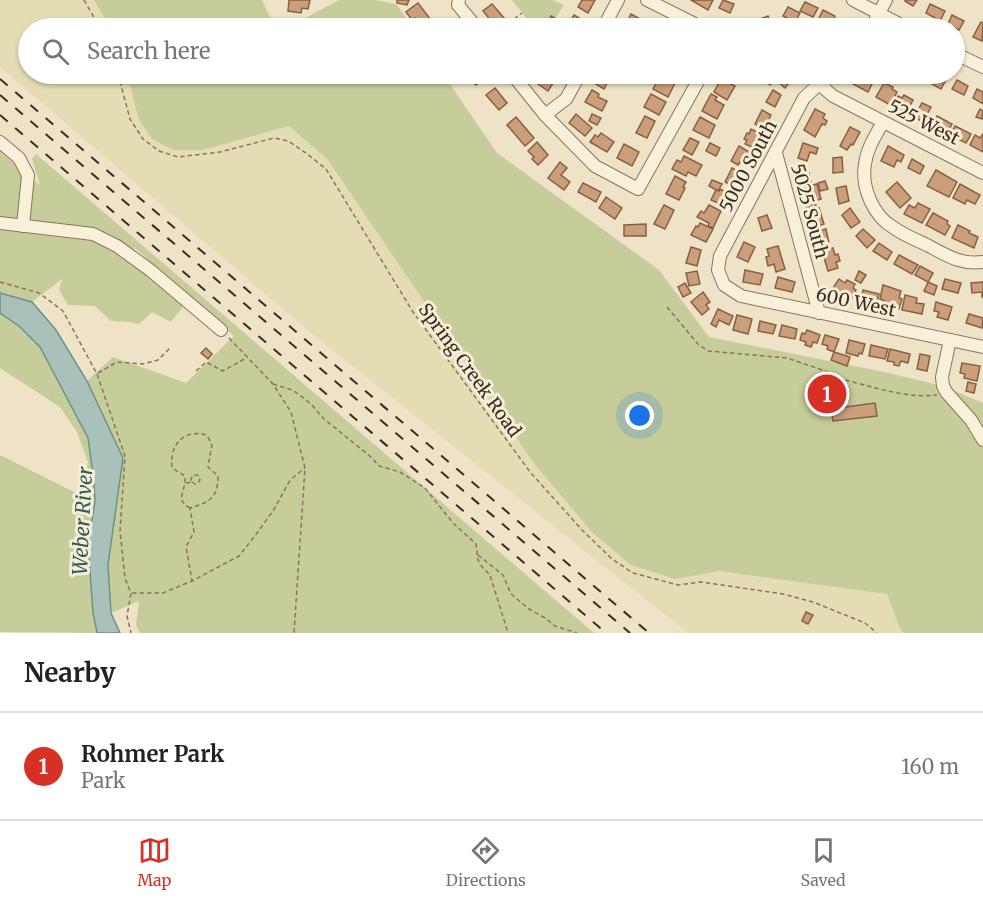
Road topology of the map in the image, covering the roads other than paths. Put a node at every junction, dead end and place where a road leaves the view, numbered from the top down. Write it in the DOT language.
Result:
graph roads {
  1 [pos="618,0"];
  2 [pos="647,0"];
  3 [pos="853,0"];
  4 [pos="886,0"];
  5 [pos="459,2"];
  6 [pos="879,14"];
  7 [pos="470,18"];
  8 [pos="608,18"];
  9 [pos="683,18"];
  10 [pos="877,18"];
  11 [pos="887,18"];
  12 [pos="965,58"];
  13 [pos="983,67"];
  14 [pos="520,84"];
  15 [pos="574,84"];
  16 [pos="697,84"];
  17 [pos="819,84"];
  18 [pos="821,84"];
  19 [pos="545,115"];
  20 [pos="883,122"];
  21 [pos="0,142"];
  22 [pos="776,153"];
  23 [pos="983,172"];
  24 [pos="0,223"];
  25 [pos="23,226"];
  26 [pos="982,262"];
  27 [pos="724,285"];
  28 [pos="819,313"];
  29 [pos="221,330"];
  30 [pos="950,340"];
  31 [pos="983,347"];
  32 [pos="983,440"];
  1 -- 8 [label="street"];
  2 -- 9 [label="street"];
  3 -- 6 [label="street"];
  4 -- 6 [label="street"];
  5 -- 7 [label="street"];
  6 -- 10 [label="street"];
  6 -- 11 [label="street"];
  12 -- 13 [label="street"];
  14 -- 19 [label="street"];
  15 -- 19 [label="street"];
  16 -- 19 [label="street"];
  17 -- 22 [label="street, 5000 South"];
  18 -- 20 [label="street, 525 West"];
  20 -- 23 [label="street, 525 West"];
  20 -- 26 [label="street"];
  21 -- 25 [label="street"];
  22 -- 27 [label="street, 5000 South"];
  22 -- 28 [label="street, 5025 South"];
  24 -- 25 [label="street"];
  25 -- 29 [label="street"];
  27 -- 28 [label="street, 600 West"];
  28 -- 30 [label="street, 600 West"];
  30 -- 31 [label="street, 600 West"];
  30 -- 32 [label="street"];
}
